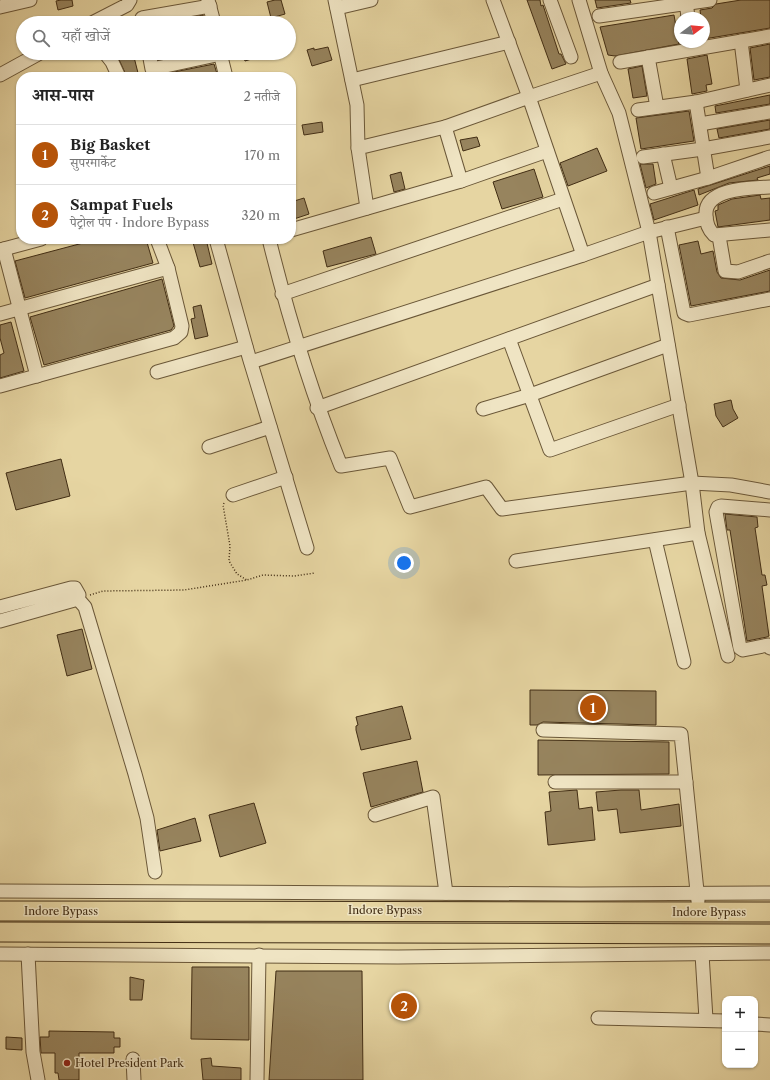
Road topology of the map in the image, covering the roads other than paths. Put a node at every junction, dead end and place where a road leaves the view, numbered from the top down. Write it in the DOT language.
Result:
graph roads {
  1 [pos="30,0"];
  2 [pos="371,0"];
  3 [pos="493,0"];
  4 [pos="550,0"];
  5 [pos="579,0"];
  6 [pos="710,0"];
  7 [pos="128,2"];
  8 [pos="686,2"];
  9 [pos="209,3"];
  10 [pos="336,4"];
  11 [pos="0,7"];
  12 [pos="687,12"];
  13 [pos="104,16"];
  14 [pos="136,16"];
  15 [pos="158,16"];
  16 [pos="212,16"];
  17 [pos="600,16"];
  18 [pos="770,36"];
  19 [pos="742,41"];
  20 [pos="509,42"];
  21 [pos="710,44"];
  22 [pos="683,48"];
  23 [pos="571,57"];
  24 [pos="648,57"];
  25 [pos="27,60"];
  26 [pos="110,60"];
  27 [pos="150,60"];
  28 [pos="193,60"];
  29 [pos="222,60"];
  30 [pos="620,62"];
  31 [pos="117,72"];
  32 [pos="225,72"];
  33 [pos="601,73"];
  34 [pos="0,75"];
  35 [pos="352,80"];
  36 [pos="770,85"];
  37 [pos="747,90"];
  38 [pos="529,97"];
  39 [pos="696,102"];
  40 [pos="658,107"];
  41 [pos="638,110"];
  42 [pos="770,112"];
  43 [pos="700,124"];
  44 [pos="445,127"];
  45 [pos="770,137"];
  46 [pos="358,148"];
  47 [pos="703,149"];
  48 [pos="547,151"];
  49 [pos="663,154"];
  50 [pos="643,157"];
  51 [pos="770,157"];
  52 [pos="708,178"];
  53 [pos="460,181"];
  54 [pos="770,187"];
  55 [pos="671,188"];
  56 [pos="654,193"];
  57 [pos="564,199"];
  58 [pos="367,208"];
  59 [pos="706,218"];
  60 [pos="667,227"];
  61 [pos="296,229"];
  62 [pos="770,230"];
  63 [pos="649,232"];
  64 [pos="718,236"];
  65 [pos="23,244"];
  66 [pos="159,244"];
  67 [pos="217,244"];
  68 [pos="269,244"];
  69 [pos="2,250"];
  70 [pos="583,255"];
  71 [pos="770,261"];
  72 [pos="168,268"];
  73 [pos="658,285"];
  74 [pos="282,294"];
  75 [pos="770,299"];
  76 [pos="18,309"];
  77 [pos="0,314"];
  78 [pos="509,339"];
  79 [pos="668,345"];
  80 [pos="246,348"];
  81 [pos="299,348"];
  82 [pos="251,362"];
  83 [pos="157,372"];
  84 [pos="37,376"];
  85 [pos="0,386"];
  86 [pos="530,395"];
  87 [pos="679,405"];
  88 [pos="317,408"];
  89 [pos="483,409"];
  90 [pos="270,427"];
  91 [pos="209,446"];
  92 [pos="286,477"];
  93 [pos="692,483"];
  94 [pos="770,492"];
  95 [pos="233,495"];
  96 [pos="770,510"];
  97 [pos="698,533"];
  98 [pos="655,540"];
  99 [pos="307,548"];
  100 [pos="516,560"];
  101 [pos="80,600"];
  102 [pos="0,607"];
  103 [pos="0,621"];
  104 [pos="770,648"];
  105 [pos="728,656"];
  106 [pos="684,662"];
  107 [pos="543,730"];
  108 [pos="554,782"];
  109 [pos="686,782"];
  110 [pos="375,815"];
  111 [pos="155,872"];
  112 [pos="0,891"];
  113 [pos="446,892"];
  114 [pos="698,893"];
  115 [pos="770,893"];
  116 [pos="0,911"];
  117 [pos="699,912"];
  118 [pos="770,912"];
  119 [pos="0,932"];
  120 [pos="770,934"];
  121 [pos="770,953"];
  122 [pos="0,954"];
  123 [pos="28,954"];
  124 [pos="702,954"];
  125 [pos="259,955"];
  126 [pos="598,1018"];
  127 [pos="706,1019"];
  128 [pos="722,1021"];
  129 [pos="758,1024"];
  130 [pos="770,1025"];
  131 [pos="134,1059"];
  132 [pos="38,1080"];
  133 [pos="134,1080"];
  134 [pos="257,1080"];
  1 -- 11 [label="street"];
  2 -- 10 [label="street"];
  3 -- 20 [label="street"];
  4 -- 23 [label="street"];
  5 -- 33 [label="street"];
  6 -- 8 [label="street"];
  7 -- 13 [label="street"];
  7 -- 14 [label="street"];
  8 -- 12 [label="street"];
  8 -- 17 [label="street"];
  9 -- 15 [label="street"];
  9 -- 16 [label="street"];
  10 -- 35 [label="street"];
  18 -- 19 [label="street"];
  19 -- 21 [label="street"];
  19 -- 37 [label="street"];
  20 -- 35 [label="street"];
  20 -- 38 [label="street"];
  22 -- 24 [label="street"];
  24 -- 30 [label="street"];
  24 -- 40 [label="street"];
  25 -- 34 [label="street"];
  26 -- 31 [label="street"];
  27 -- 28 [label="street"];
  29 -- 32 [label="street"];
  33 -- 38 [label="street"];
  33 -- 63 [label="street"];
  35 -- 46 [label="street"];
  36 -- 37 [label="street"];
  37 -- 39 [label="street"];
  38 -- 44 [label="street"];
  38 -- 48 [label="street"];
  39 -- 40 [label="street"];
  39 -- 43 [label="street"];
  40 -- 41 [label="street"];
  42 -- 43 [label="street"];
  43 -- 47 [label="street"];
  44 -- 46 [label="street"];
  44 -- 53 [label="street"];
  45 -- 47 [label="street"];
  46 -- 58 [label="street"];
  47 -- 49 [label="street"];
  47 -- 52 [label="street"];
  48 -- 53 [label="street"];
  48 -- 57 [label="street"];
  49 -- 50 [label="street"];
  49 -- 55 [label="street"];
  51 -- 52 [label="street"];
  52 -- 55 [label="street"];
  53 -- 58 [label="street"];
  54 -- 59 [label="street"];
  55 -- 56 [label="street"];
  57 -- 70 [label="street"];
  57 -- 74 [label="street"];
  58 -- 61 [label="street"];
  59 -- 60 [label="street"];
  59 -- 64 [label="street"];
  60 -- 63 [label="street"];
  60 -- 75 [label="street"];
  62 -- 64 [label="street"];
  63 -- 70 [label="street"];
  63 -- 73 [label="street"];
  64 -- 71 [label="street"];
  65 -- 69 [label="street"];
  66 -- 72 [label="street"];
  67 -- 80 [label="street"];
  68 -- 74 [label="street"];
  69 -- 76 [label="street"];
  70 -- 81 [label="street"];
  72 -- 76 [label="street"];
  72 -- 84 [label="street"];
  73 -- 78 [label="street"];
  73 -- 79 [label="street"];
  74 -- 81 [label="street"];
  76 -- 77 [label="street"];
  76 -- 84 [label="street"];
  78 -- 86 [label="street"];
  78 -- 88 [label="street"];
  79 -- 86 [label="street"];
  79 -- 87 [label="street"];
  80 -- 82 [label="street"];
  80 -- 83 [label="street"];
  81 -- 82 [label="street"];
  81 -- 88 [label="street"];
  82 -- 90 [label="street"];
  84 -- 85 [label="street"];
  86 -- 87 [label="street"];
  86 -- 89 [label="street"];
  87 -- 93 [label="street"];
  88 -- 93 [label="street"];
  90 -- 91 [label="street"];
  90 -- 92 [label="street"];
  92 -- 95 [label="street"];
  92 -- 99 [label="street"];
  93 -- 94 [label="street"];
  93 -- 97 [label="street"];
  96 -- 104 [label="street"];
  97 -- 98 [label="street"];
  97 -- 105 [label="street"];
  98 -- 100 [label="street"];
  98 -- 106 [label="street"];
  101 -- 102 [label="street"];
  101 -- 103 [label="street"];
  101 -- 111 [label="street"];
  107 -- 109 [label="street"];
  108 -- 109 [label="street"];
  109 -- 114 [label="street"];
  110 -- 113 [label="street"];
  112 -- 113 [label="street"];
  113 -- 114 [label="street"];
  114 -- 115 [label="street"];
  114 -- 117 [label="street"];
  116 -- 117 [label="highway, Indore Bypass"];
  117 -- 118 [label="highway, Indore Bypass"];
  119 -- 120 [label="highway, Indore Bypass"];
  121 -- 124 [label="street"];
  122 -- 123 [label="street"];
  123 -- 125 [label="street"];
  123 -- 132 [label="street"];
  124 -- 125 [label="street"];
  124 -- 127 [label="street"];
  125 -- 134 [label="street"];
  126 -- 127 [label="street"];
  127 -- 128 [label="street"];
  129 -- 130 [label="street"];
  131 -- 133 [label="street"];
}
